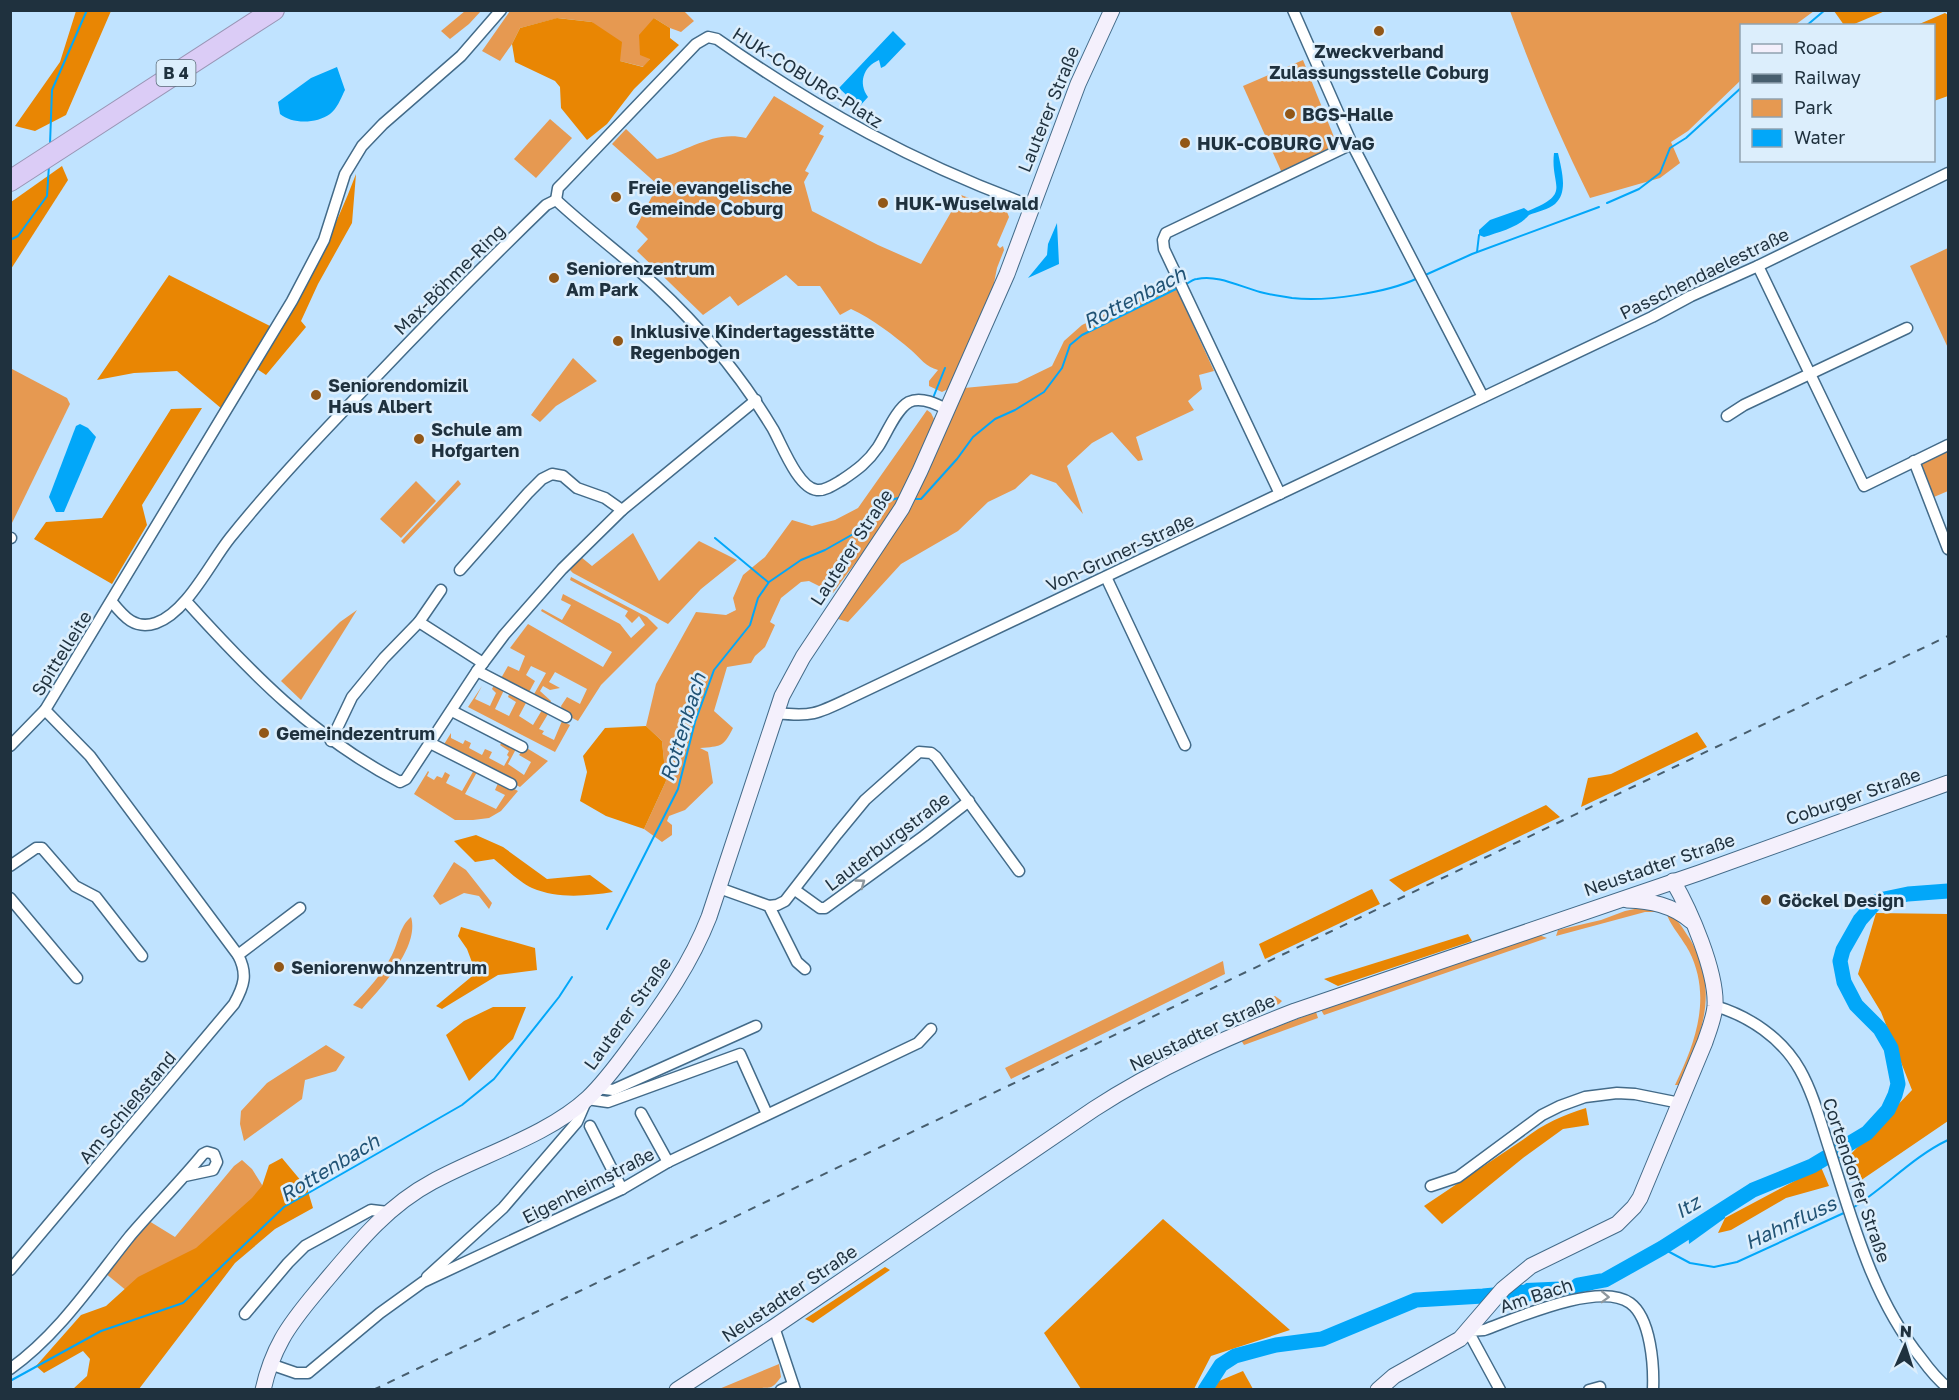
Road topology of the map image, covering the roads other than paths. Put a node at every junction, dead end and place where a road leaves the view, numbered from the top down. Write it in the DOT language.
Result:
graph roads {
  1 [pos="250,10"];
  2 [pos="274,10"];
  3 [pos="501,10"];
  4 [pos="1112,10"];
  5 [pos="1293,10"];
  6 [pos="79,129"];
  7 [pos="1352,144"];
  8 [pos="22,163"];
  9 [pos="1948,173"];
  10 [pos="10,181"];
  11 [pos="556,200"];
  12 [pos="1032,206"];
  13 [pos="1758,266"];
  14 [pos="1907,328"];
  15 [pos="1811,375"];
  16 [pos="756,400"];
  17 [pos="1478,400"];
  18 [pos="948,410"];
  19 [pos="1727,416"];
  20 [pos="1948,445"];
  21 [pos="1914,461"];
  22 [pos="1280,494"];
  23 [pos="622,510"];
  24 [pos="1948,549"];
  25 [pos="460,570"];
  26 [pos="1107,576"];
  27 [pos="441,590"];
  28 [pos="186,601"];
  29 [pos="112,602"];
  30 [pos="418,622"];
  31 [pos="480,667"];
  32 [pos="45,710"];
  33 [pos="452,711"];
  34 [pos="777,713"];
  35 [pos="566,717"];
  36 [pos="331,741"];
  37 [pos="430,743"];
  38 [pos="1185,745"];
  39 [pos="10,746"];
  40 [pos="522,747"];
  41 [pos="1948,783"];
  42 [pos="511,784"];
  43 [pos="969,801"];
  44 [pos="1770,846"];
  45 [pos="10,866"];
  46 [pos="1019,871"];
  47 [pos="1673,881"];
  48 [pos="718,888"];
  49 [pos="795,890"];
  50 [pos="10,898"];
  51 [pos="1617,900"];
  52 [pos="769,906"];
  53 [pos="300,908"];
  54 [pos="1693,923"];
  55 [pos="238,955"];
  56 [pos="142,956"];
  57 [pos="805,969"];
  58 [pos="77,978"];
  59 [pos="1714,1006"];
  60 [pos="756,1026"];
  61 [pos="931,1029"];
  62 [pos="592,1093"];
  63 [pos="1680,1103"];
  64 [pos="641,1113"];
  65 [pos="767,1114"];
  66 [pos="590,1126"];
  67 [pos="668,1162"];
  68 [pos="185,1176"];
  69 [pos="1431,1186"];
  70 [pos="622,1189"];
  71 [pos="388,1212"];
  72 [pos="10,1270"];
  73 [pos="423,1282"];
  74 [pos="244,1314"];
  75 [pos="774,1327"];
  76 [pos="1468,1331"];
  77 [pos="270,1365"];
  78 [pos="10,1369"];
  79 [pos="794,1387"];
  80 [pos="1948,1388"];
  81 [pos="263,1389"];
  82 [pos="677,1389"];
  83 [pos="781,1389"];
  84 [pos="1378,1389"];
  85 [pos="1500,1389"];
  86 [pos="1653,1389"];
  1 -- 6 [label="highway, B 4"];
  2 -- 6 [label="highway, B 4"];
  3 -- 29 [label="street, Spittelleite"];
  4 -- 12 [label="street, Lauterer Straße"];
  5 -- 7 [label="street"];
  6 -- 8 [label="highway, B 4"];
  7 -- 17 [label="street"];
  7 -- 22 [label="street"];
  8 -- 10 [label="highway, B 4"];
  9 -- 13 [label="street, Passchendaelestraße"];
  11 -- 12 [label="street, HUK-COBURG-Platz"];
  11 -- 16 [label="street"];
  11 -- 28 [label="street, Max-Böhme-Ring"];
  12 -- 18 [label="street, Lauterer Straße"];
  13 -- 15 [label="street"];
  13 -- 17 [label="street, Passchendaelestraße"];
  14 -- 15 [label="street"];
  15 -- 19 [label="street"];
  15 -- 21 [label="street"];
  16 -- 18 [label="street"];
  16 -- 23 [label="street"];
  17 -- 22 [label="street, Von-Gruner-Straße"];
  18 -- 34 [label="street, Lauterer Straße"];
  20 -- 21 [label="street"];
  21 -- 24 [label="street"];
  22 -- 26 [label="street, Von-Gruner-Straße"];
  23 -- 25 [label="street"];
  23 -- 31 [label="street"];
  26 -- 34 [label="street, Von-Gruner-Straße"];
  26 -- 38 [label="street"];
  27 -- 30 [label="street"];
  28 -- 29 [label="street, Max-Böhme-Ring"];
  28 -- 36 [label="street"];
  29 -- 32 [label="street, Spittelleite"];
  30 -- 31 [label="street"];
  30 -- 36 [label="street"];
  31 -- 33 [label="street"];
  31 -- 35 [label="street"];
  32 -- 39 [label="street, Spittelleite"];
  32 -- 55 [label="street, Am Schießstand"];
  33 -- 37 [label="street"];
  33 -- 40 [label="street"];
  34 -- 48 [label="street, Lauterer Straße"];
  36 -- 37 [label="street"];
  37 -- 42 [label="street"];
  41 -- 44 [label="street, Coburger Straße"];
  43 -- 46 [label="street, Lauterburgstraße"];
  49 -- 43 [label="street, Lauterburgstraße, one-way"];
  43 -- 49 [label="street, Lauterburgstraße"];
  44 -- 47 [label="street, Neustadter Straße"];
  45 -- 56 [label="street"];
  47 -- 51 [label="street, Neustadter Straße"];
  47 -- 54 [label="street"];
  48 -- 52 [label="street"];
  48 -- 62 [label="street, Lauterer Straße"];
  49 -- 52 [label="street, Lauterburgstraße"];
  50 -- 58 [label="street"];
  51 -- 54 [label="street"];
  51 -- 75 [label="street, Neustadter Straße"];
  52 -- 57 [label="street"];
  53 -- 55 [label="street"];
  54 -- 59 [label="street"];
  55 -- 72 [label="street, Am Schießstand"];
  59 -- 63 [label="street"];
  59 -- 80 [label="street, Cortendorfer Straße"];
  60 -- 62 [label="street, Lauterer Straße"];
  61 -- 65 [label="street, Eigenheimstraße"];
  62 -- 65 [label="street"];
  62 -- 71 [label="street, Lauterer Straße"];
  62 -- 73 [label="street"];
  63 -- 69 [label="street"];
  63 -- 76 [label="street"];
  64 -- 67 [label="street"];
  65 -- 67 [label="street, Eigenheimstraße"];
  66 -- 70 [label="street"];
  67 -- 70 [label="street, Eigenheimstraße"];
  68 -- 78 [label="street"];
  70 -- 73 [label="street, Eigenheimstraße"];
  71 -- 74 [label="street, Lauterer Straße"];
  71 -- 77 [label="street, Lauterer Straße"];
  73 -- 77 [label="street, Eigenheimstraße"];
  75 -- 79 [label="street"];
  75 -- 82 [label="street, Neustadter Straße"];
  76 -- 84 [label="street"];
  76 -- 85 [label="street"];
  76 -- 86 [label="street, Am Bach, one-way"];
  77 -- 81 [label="street, Lauterer Straße"];
  79 -- 83 [label="street"];
}
